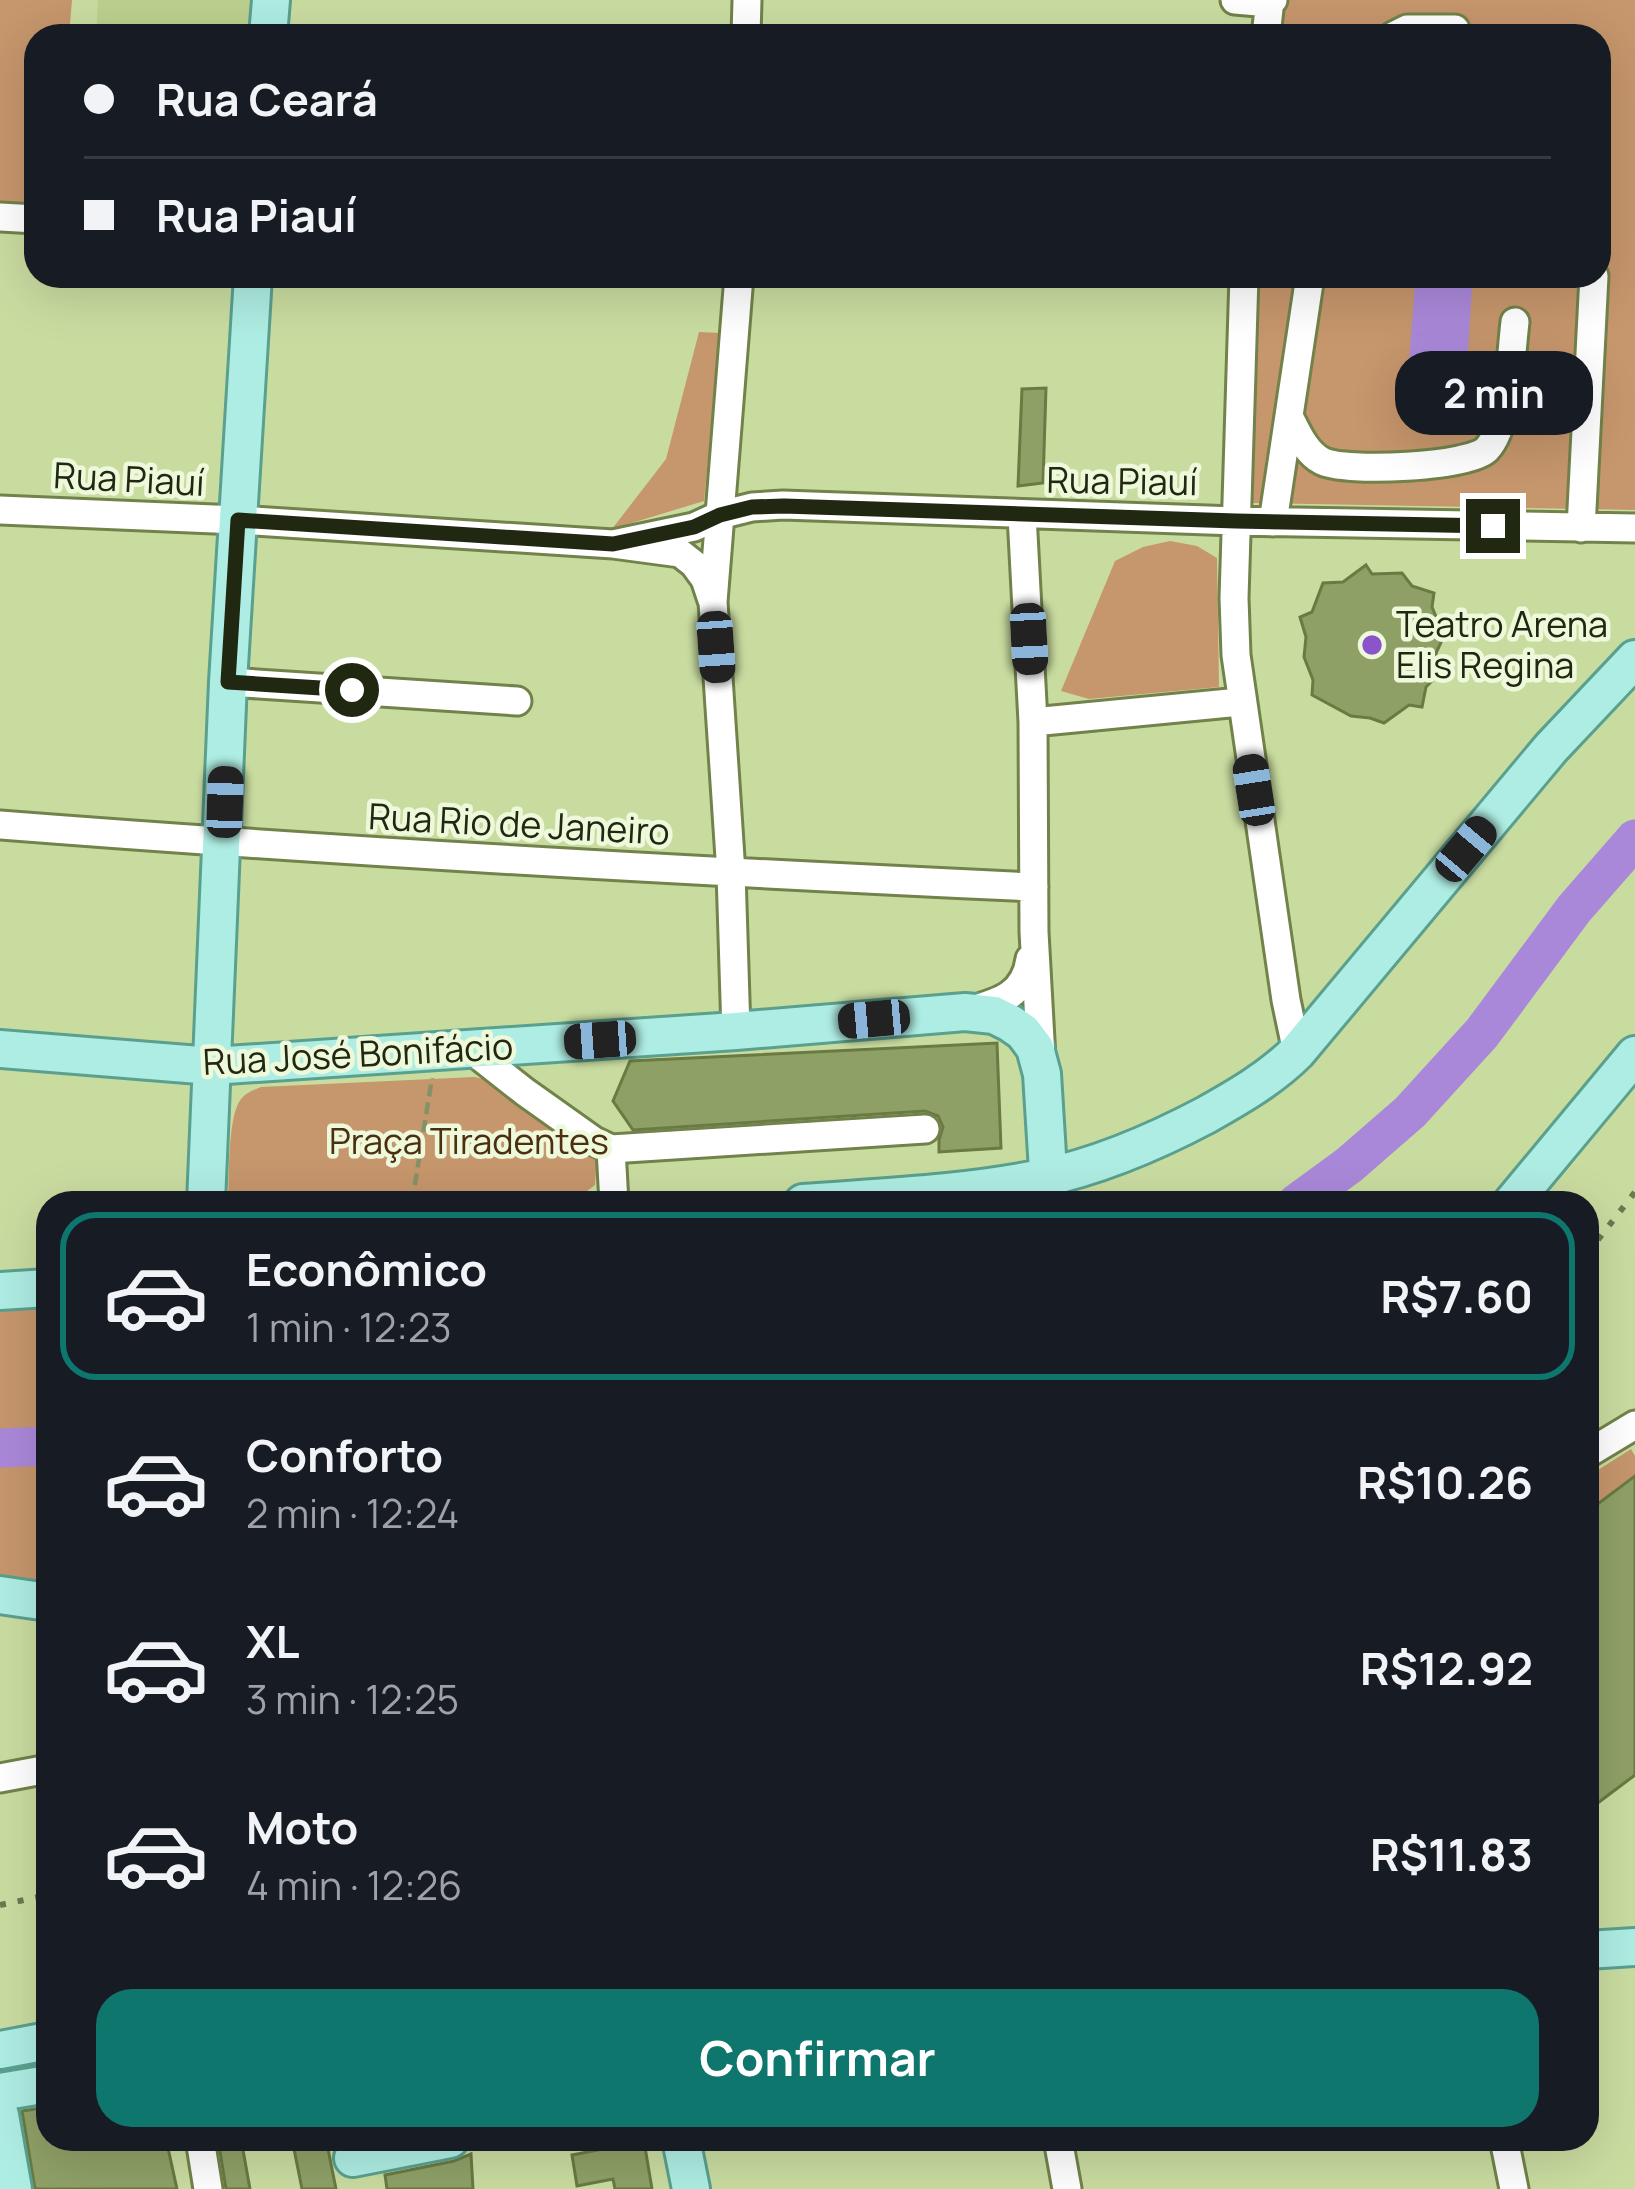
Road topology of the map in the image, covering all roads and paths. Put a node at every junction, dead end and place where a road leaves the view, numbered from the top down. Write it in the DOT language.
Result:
graph roads {
  1 [pos="1235,0"];
  2 [pos="1271,1"];
  3 [pos="253,288"];
  4 [pos="738,288"];
  5 [pos="1244,288"];
  6 [pos="1308,288"];
  7 [pos="1593,288"];
  8 [pos="1516,322"];
  9 [pos="1289,416"];
  10 [pos="0,510"];
  11 [pos="1022,514"];
  12 [pos="720,515"];
  13 [pos="238,520"];
  14 [pos="1236,521"];
  15 [pos="1273,522"];
  16 [pos="1581,528"];
  17 [pos="1635,528"];
  18 [pos="613,544"];
  19 [pos="713,602"];
  20 [pos="1635,659"];
  21 [pos="228,682"];
  22 [pos="517,701"];
  23 [pos="1240,702"];
  24 [pos="1033,722"];
  25 [pos="0,824"];
  26 [pos="223,842"];
  27 [pos="731,873"];
  28 [pos="1034,887"];
  29 [pos="1034,932"];
  30 [pos="965,1012"];
  31 [pos="736,1031"];
  32 [pos="554,1043"];
  33 [pos="0,1049"];
  34 [pos="452,1050"];
  35 [pos="1297,1052"];
  36 [pos="1635,1054"];
  37 [pos="212,1066"];
  38 [pos="1042,1074"];
  39 [pos="525,1092"];
  40 [pos="1045,1116"];
  41 [pos="925,1129"];
  42 [pos="611,1149"];
  43 [pos="1115,1156"];
  44 [pos="982,1189"];
  45 [pos="1048,1190"];
  46 [pos="207,1191"];
  47 [pos="415,1191"];
  48 [pos="613,1191"];
  49 [pos="956,1191"];
  50 [pos="1522,1191"];
  51 [pos="36,1289"];
  52 [pos="0,1291"];
  53 [pos="1635,1424"];
  54 [pos="1599,1446"];
  55 [pos="0,1595"];
  56 [pos="36,1600"];
  57 [pos="36,1771"];
  58 [pos="0,1778"];
  59 [pos="1635,1947"];
  60 [pos="1599,1949"];
  61 [pos="36,2044"];
  62 [pos="0,2050"];
  63 [pos="36,2086"];
  64 [pos="0,2092"];
  65 [pos="0,2115"];
  66 [pos="202,2151"];
  67 [pos="392,2151"];
  68 [pos="683,2151"];
  69 [pos="1060,2151"];
  70 [pos="1506,2151"];
  71 [pos="354,2162"];
  72 [pos="13,2189"];
  73 [pos="208,2189"];
  74 [pos="691,2189"];
  75 [pos="1067,2189"];
  76 [pos="1514,2189"];
  1 -- 2 [label="street"];
  3 -- 13 [label="main road"];
  4 -- 12 [label="street"];
  5 -- 14 [label="street"];
  6 -- 9 [label="street"];
  7 -- 16 [label="street"];
  8 -- 9 [label="street"];
  9 -- 15 [label="street"];
  10 -- 13 [label="street, Rua Piauí"];
  11 -- 12 [label="street, Rua Piauí"];
  11 -- 14 [label="street, Rua Piauí"];
  11 -- 24 [label="street"];
  12 -- 18 [label="street, Rua Piauí"];
  12 -- 19 [label="street"];
  13 -- 18 [label="street, Rua Piauí"];
  13 -- 21 [label="main road"];
  14 -- 15 [label="street, Rua Piauí"];
  14 -- 23 [label="street"];
  15 -- 16 [label="street, Rua Piauí"];
  16 -- 17 [label="street, Rua Piauí"];
  18 -- 19 [label="street, Rua Piauí"];
  19 -- 27 [label="street"];
  20 -- 35 [label="main road"];
  21 -- 22 [label="street"];
  21 -- 26 [label="main road"];
  23 -- 24 [label="street"];
  23 -- 35 [label="street"];
  24 -- 28 [label="street"];
  25 -- 26 [label="street, Rua Rio de Janeiro"];
  26 -- 27 [label="street, Rua Rio de Janeiro"];
  26 -- 37 [label="main road"];
  27 -- 28 [label="street, Rua Rio de Janeiro"];
  27 -- 31 [label="street"];
  28 -- 29 [label="street"];
  29 -- 30 [label="street"];
  29 -- 38 [label="street"];
  30 -- 31 [label="main road, Rua José Bonifácio"];
  30 -- 38 [label="main road, Rua José Bonifácio"];
  31 -- 32 [label="main road, Rua José Bonifácio"];
  32 -- 34 [label="main road, Rua José Bonifácio"];
  32 -- 39 [label="street"];
  33 -- 37 [label="main road, Rua José Bonifácio"];
  34 -- 37 [label="main road, Rua José Bonifácio"];
  34 -- 39 [label="street"];
  34 -- 47 [label="path"];
  35 -- 43 [label="main road"];
  36 -- 50 [label="main road"];
  37 -- 46 [label="main road"];
  38 -- 40 [label="main road"];
  39 -- 42 [label="street"];
  40 -- 43 [label="main road"];
  40 -- 44 [label="main road"];
  40 -- 45 [label="main road"];
  41 -- 42 [label="street"];
  42 -- 48 [label="street"];
  43 -- 45 [label="main road"];
  44 -- 45 [label="main road"];
  44 -- 49 [label="main road"];
  51 -- 52 [label="main road"];
  53 -- 54 [label="street"];
  55 -- 56 [label="main road"];
  57 -- 58 [label="street"];
  59 -- 60 [label="main road"];
  61 -- 62 [label="main road"];
  63 -- 64 [label="main road"];
  65 -- 72 [label="main road"];
  66 -- 73 [label="street"];
  67 -- 71 [label="main road"];
  68 -- 74 [label="main road"];
  69 -- 75 [label="street"];
  70 -- 76 [label="street"];
}
